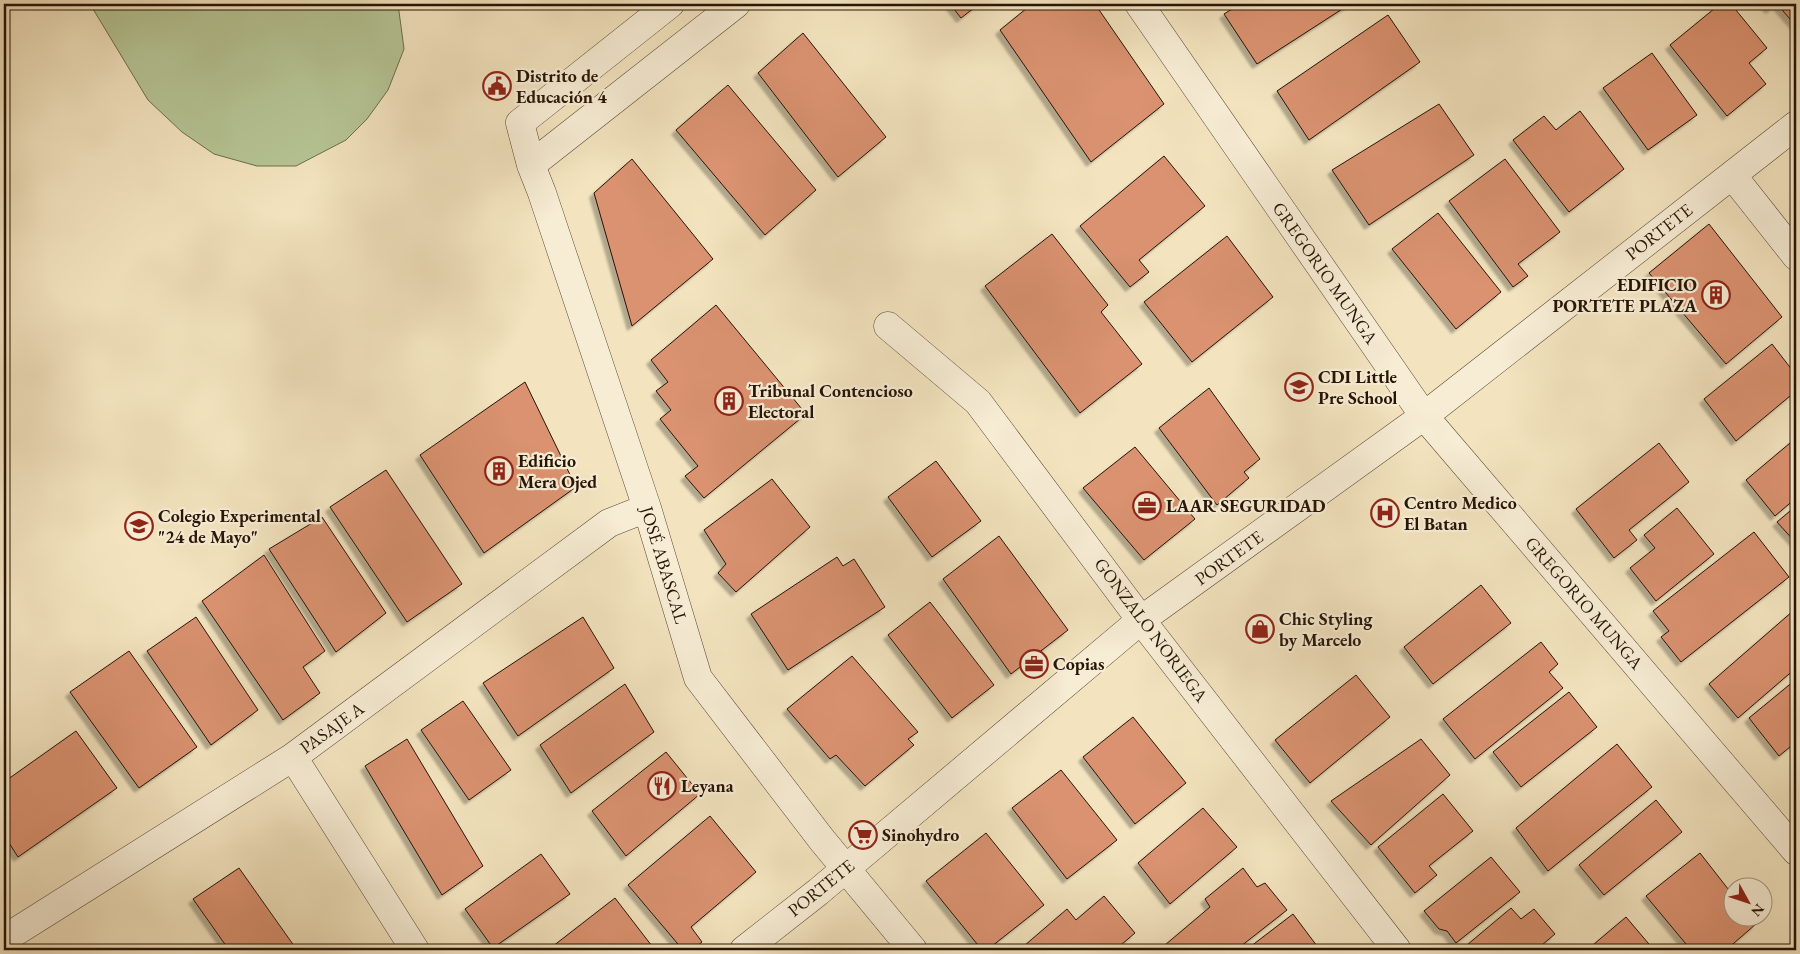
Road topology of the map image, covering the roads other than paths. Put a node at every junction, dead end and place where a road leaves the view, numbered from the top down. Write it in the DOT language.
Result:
graph roads {
  1 [pos="670,4"];
  2 [pos="736,4"];
  3 [pos="1139,4"];
  4 [pos="1796,124"];
  5 [pos="531,165"];
  6 [pos="1732,175"];
  7 [pos="1796,256"];
  8 [pos="888,326"];
  9 [pos="1424,416"];
  10 [pos="646,508"];
  11 [pos="1141,620"];
  12 [pos="293,757"];
  13 [pos="1796,851"];
  14 [pos="846,868"];
  15 [pos="9,936"];
  16 [pos="415,950"];
  17 [pos="744,950"];
  18 [pos="913,950"];
  19 [pos="1397,950"];
  1 -- 5 [label="street, JOSÉ ABASCAL"];
  2 -- 5 [label="street"];
  3 -- 9 [label="street, GREGORIO MUNGA"];
  4 -- 6 [label="street, PORTETE"];
  5 -- 10 [label="street, JOSÉ ABASCAL"];
  6 -- 7 [label="street"];
  6 -- 9 [label="street, PORTETE"];
  8 -- 11 [label="street, GONZALO NORIEGA"];
  9 -- 11 [label="street, PORTETE"];
  9 -- 13 [label="street, GREGORIO MUNGA"];
  10 -- 12 [label="street, PASAJE A"];
  10 -- 14 [label="street, JOSÉ ABASCAL"];
  11 -- 14 [label="street, PORTETE"];
  11 -- 19 [label="street, GONZALO NORIEGA"];
  12 -- 15 [label="street, PASAJE A"];
  12 -- 16 [label="street"];
  14 -- 17 [label="street, PORTETE"];
  14 -- 18 [label="street, JOSÉ ABASCAL"];
}
